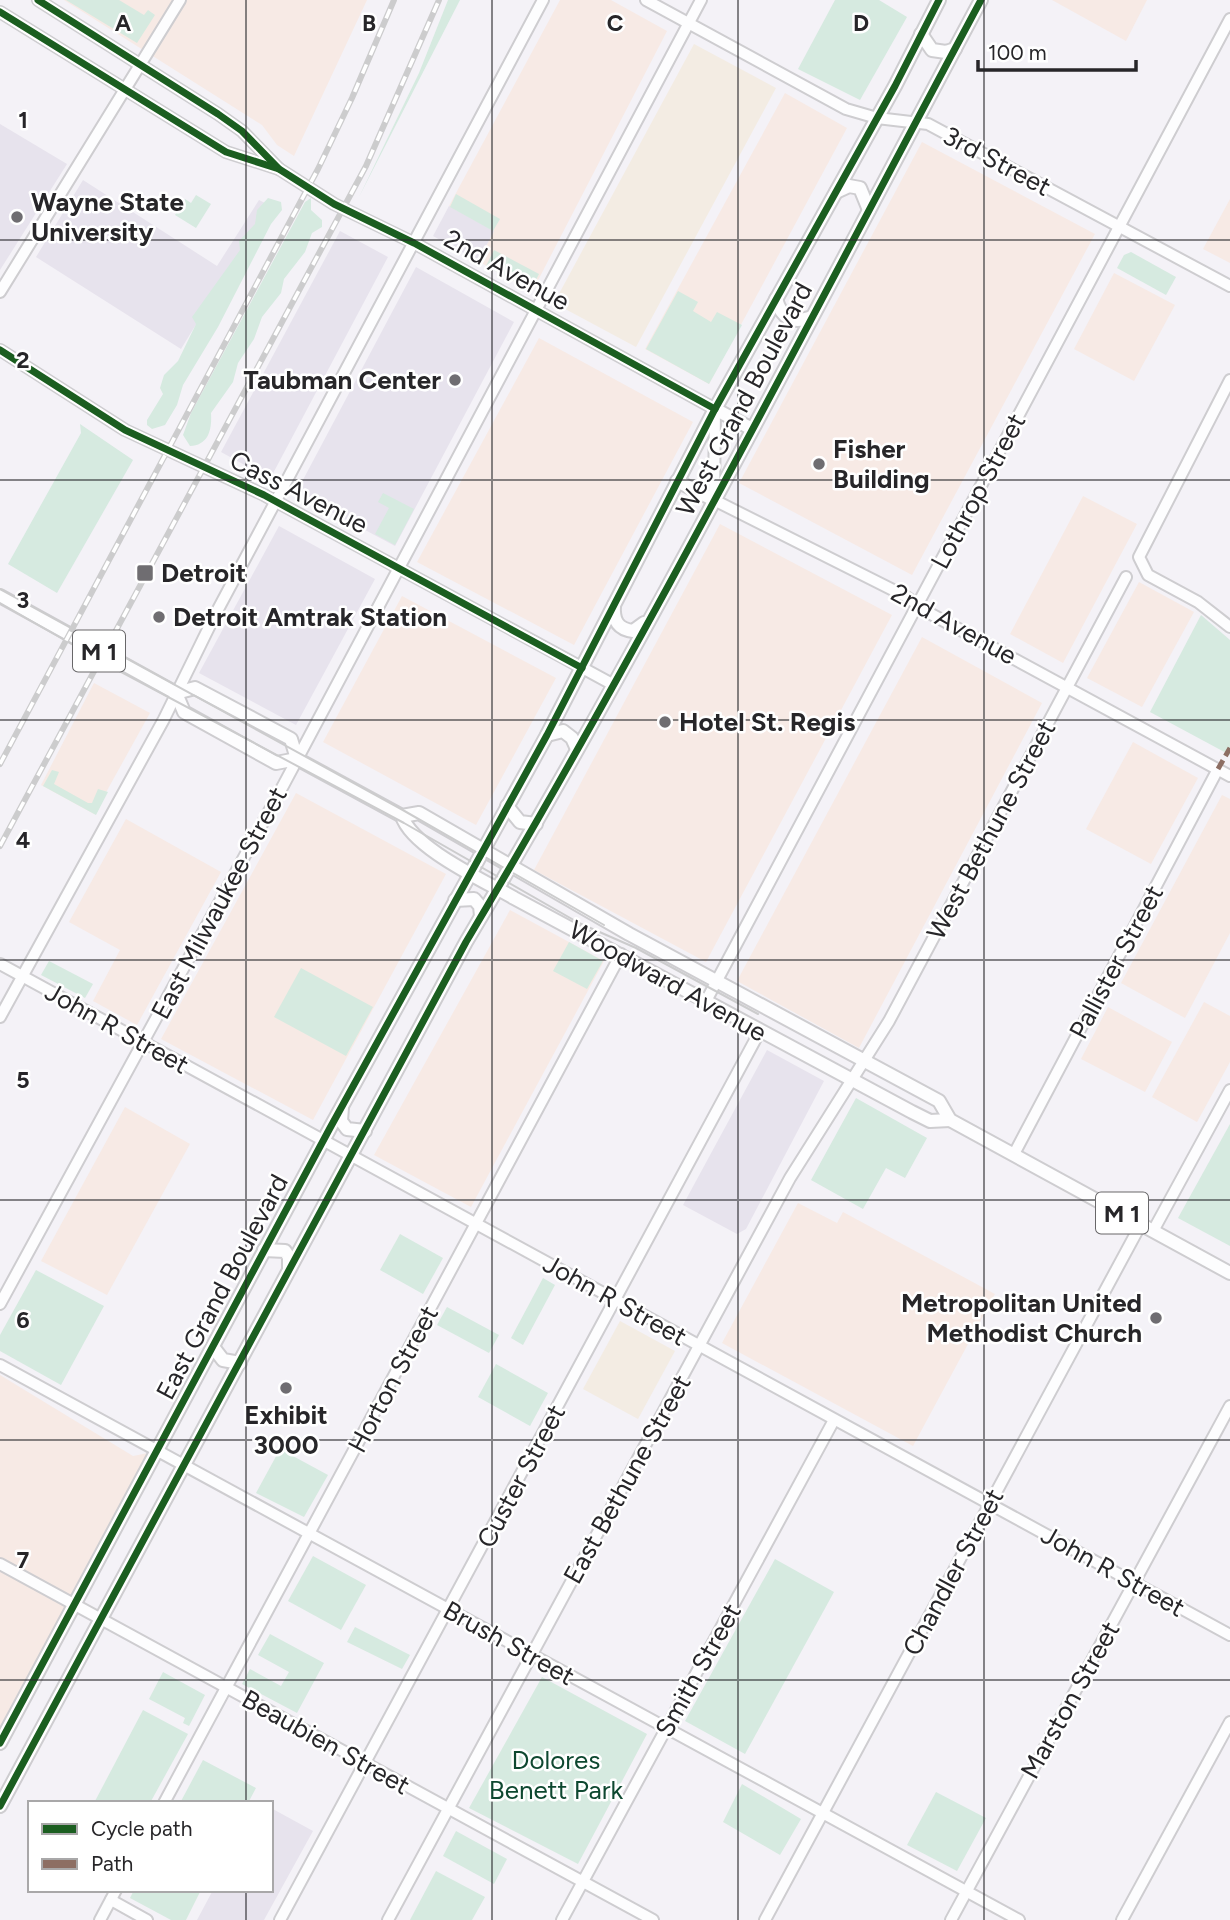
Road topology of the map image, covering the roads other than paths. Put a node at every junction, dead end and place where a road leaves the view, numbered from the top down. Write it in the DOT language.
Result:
graph roads {
  1 [pos="38,0"];
  2 [pos="180,0"];
  3 [pos="543,0"];
  4 [pos="646,0"];
  5 [pos="701,0"];
  6 [pos="939,0"];
  7 [pos="981,0"];
  8 [pos="0,12"];
  9 [pos="1230,19"];
  10 [pos="689,23"];
  11 [pos="921,34"];
  12 [pos="955,49"];
  13 [pos="141,64"];
  14 [pos="126,89"];
  15 [pos="877,118"];
  16 [pos="916,121"];
  17 [pos="279,169"];
  18 [pos="836,192"];
  19 [pos="869,210"];
  20 [pos="1119,225"];
  21 [pos="414,243"];
  22 [pos="1230,286"];
  23 [pos="0,292"];
  24 [pos="776,299"];
  25 [pos="536,311"];
  26 [pos="812,317"];
  27 [pos="0,349"];
  28 [pos="1230,380"];
  29 [pos="715,409"];
  30 [pos="752,429"];
  31 [pos="677,481"];
  32 [pos="714,500"];
  33 [pos="276,501"];
  34 [pos="399,568"];
  35 [pos="1126,577"];
  36 [pos="0,596"];
  37 [pos="918,604"];
  38 [pos="614,605"];
  39 [pos="647,621"];
  40 [pos="1230,627"];
  41 [pos="582,668"];
  42 [pos="612,684"];
  43 [pos="1068,686"];
  44 [pos="176,693"];
  45 [pos="547,734"];
  46 [pos="577,749"];
  47 [pos="297,759"];
  48 [pos="1218,769"];
  49 [pos="1230,776"];
  50 [pos="508,806"];
  51 [pos="402,816"];
  52 [pos="536,824"];
  53 [pos="482,851"];
  54 [pos="511,869"];
  55 [pos="470,873"];
  56 [pos="499,889"];
  57 [pos="455,900"];
  58 [pos="481,916"];
  59 [pos="621,954"];
  60 [pos="0,964"];
  61 [pos="22,976"];
  62 [pos="716,982"];
  63 [pos="706,1001"];
  64 [pos="0,1017"];
  65 [pos="760,1031"];
  66 [pos="143,1043"];
  67 [pos="865,1062"];
  68 [pos="853,1081"];
  69 [pos="1230,1090"];
  70 [pos="342,1107"];
  71 [pos="950,1120"];
  72 [pos="365,1131"];
  73 [pos="323,1141"];
  74 [pos="1014,1154"];
  75 [pos="352,1156"];
  76 [pos="477,1224"];
  77 [pos="1147,1227"];
  78 [pos="264,1250"];
  79 [pos="1230,1273"];
  80 [pos="287,1276"];
  81 [pos="616,1300"];
  82 [pos="0,1304"];
  83 [pos="699,1346"];
  84 [pos="214,1347"];
  85 [pos="240,1363"];
  86 [pos="0,1365"];
  87 [pos="1230,1406"];
  88 [pos="834,1420"];
  89 [pos="158,1451"];
  90 [pos="184,1465"];
  91 [pos="990,1504"];
  92 [pos="309,1534"];
  93 [pos="0,1564"];
  94 [pos="1134,1583"];
  95 [pos="75,1604"];
  96 [pos="449,1610"];
  97 [pos="100,1618"];
  98 [pos="1230,1635"];
  99 [pos="531,1655"];
  100 [pos="226,1687"];
  101 [pos="1230,1722"];
  102 [pos="666,1728"];
  103 [pos="0,1743"];
  104 [pos="365,1763"];
  105 [pos="165,1801"];
  106 [pos="0,1806"];
  107 [pos="448,1808"];
  108 [pos="823,1814"];
  109 [pos="583,1882"];
  110 [pos="966,1892"];
  111 [pos="114,1895"];
  112 [pos="100,1920"];
  113 [pos="147,1920"];
  114 [pos="281,1920"];
  115 [pos="388,1920"];
  116 [pos="562,1920"];
  117 [pos="653,1920"];
  118 [pos="765,1920"];
  119 [pos="951,1920"];
  120 [pos="1018,1920"];
  121 [pos="1122,1920"];
  1 -- 13 [label="street, 2nd Avenue"];
  2 -- 13 [label="street"];
  3 -- 21 [label="street"];
  4 -- 10 [label="street, 3rd Street"];
  5 -- 10 [label="street, East Milwaukee Street"];
  6 -- 11 [label="main road, West Grand Boulevard"];
  7 -- 12 [label="main road, West Grand Boulevard"];
  8 -- 14 [label="street, 2nd Avenue"];
  9 -- 20 [label="street, Lothrop Street"];
  10 -- 15 [label="street, 3rd Street"];
  10 -- 25 [label="street, East Milwaukee Street"];
  11 -- 12 [label="main road"];
  11 -- 15 [label="main road, West Grand Boulevard"];
  12 -- 16 [label="main road, West Grand Boulevard"];
  13 -- 14 [label="street"];
  13 -- 17 [label="street, 2nd Avenue"];
  14 -- 17 [label="street, 2nd Avenue"];
  14 -- 23 [label="street"];
  15 -- 16 [label="street, 3rd Street"];
  15 -- 18 [label="main road, West Grand Boulevard"];
  16 -- 19 [label="main road, West Grand Boulevard"];
  16 -- 20 [label="street, 3rd Street"];
  17 -- 21 [label="street, 2nd Avenue"];
  18 -- 19 [label="main road"];
  18 -- 24 [label="main road, West Grand Boulevard"];
  19 -- 26 [label="main road, West Grand Boulevard"];
  20 -- 22 [label="street, 3rd Street"];
  20 -- 37 [label="street, Lothrop Street"];
  21 -- 25 [label="street, 2nd Avenue"];
  21 -- 33 [label="street"];
  24 -- 26 [label="main road"];
  24 -- 29 [label="main road, West Grand Boulevard"];
  25 -- 29 [label="street, 2nd Avenue"];
  25 -- 34 [label="street, East Milwaukee Street"];
  26 -- 30 [label="main road, West Grand Boulevard"];
  27 -- 33 [label="street, Cass Avenue"];
  28 -- 40 [label="street"];
  29 -- 30 [label="main road"];
  29 -- 31 [label="main road, West Grand Boulevard"];
  29 -- 32 [label="street"];
  30 -- 32 [label="main road, West Grand Boulevard"];
  31 -- 32 [label="main road"];
  31 -- 38 [label="main road, West Grand Boulevard"];
  32 -- 37 [label="street, 2nd Avenue"];
  32 -- 39 [label="main road, West Grand Boulevard"];
  33 -- 34 [label="street, Cass Avenue"];
  33 -- 44 [label="street"];
  34 -- 41 [label="street, Cass Avenue"];
  34 -- 47 [label="street, East Milwaukee Street"];
  35 -- 43 [label="street, West Bethune Street"];
  36 -- 44 [label="main road, Woodward Avenue / M 1"];
  37 -- 43 [label="street, 2nd Avenue"];
  37 -- 62 [label="street, Lothrop Street"];
  38 -- 39 [label="main road"];
  38 -- 41 [label="main road, West Grand Boulevard"];
  39 -- 42 [label="main road, West Grand Boulevard"];
  41 -- 42 [label="street, Cass Avenue"];
  41 -- 45 [label="main road, West Grand Boulevard"];
  42 -- 46 [label="main road, West Grand Boulevard"];
  43 -- 48 [label="street, 2nd Avenue"];
  43 -- 67 [label="street, West Bethune Street"];
  44 -- 47 [label="main road, Woodward Avenue / M 1"];
  44 -- 47 [label="main road, Woodward Avenue / M 1"];
  44 -- 61 [label="street"];
  45 -- 46 [label="main road"];
  45 -- 50 [label="main road, West Grand Boulevard"];
  46 -- 52 [label="main road, West Grand Boulevard"];
  47 -- 51 [label="main road, Woodward Avenue / M 1"];
  47 -- 66 [label="street, East Milwaukee Street"];
  48 -- 49 [label="street, 2nd Avenue"];
  48 -- 74 [label="street, Pallister Street"];
  50 -- 52 [label="main road"];
  50 -- 53 [label="main road, West Grand Boulevard"];
  51 -- 53 [label="main road, Woodward Avenue / M 1"];
  51 -- 55 [label="main road, Woodward Avenue / M 1"];
  52 -- 54 [label="main road, West Grand Boulevard"];
  53 -- 54 [label="main road, Woodward Avenue / M 1"];
  53 -- 55 [label="main road, East Grand Boulevard"];
  54 -- 56 [label="main road, West Grand Boulevard"];
  54 -- 62 [label="main road, Woodward Avenue / M 1"];
  55 -- 56 [label="main road, Woodward Avenue / M 1"];
  55 -- 57 [label="main road, East Grand Boulevard"];
  56 -- 58 [label="main road, East Grand Boulevard"];
  56 -- 59 [label="main road, Woodward Avenue / M 1"];
  57 -- 58 [label="main road"];
  57 -- 70 [label="main road, East Grand Boulevard"];
  58 -- 72 [label="main road, East Grand Boulevard"];
  59 -- 63 [label="main road, Woodward Avenue / M 1"];
  59 -- 76 [label="street, Horton Street"];
  60 -- 61 [label="street, John R Street"];
  61 -- 64 [label="street"];
  61 -- 66 [label="street, John R Street"];
  62 -- 63 [label="street, Lothrop Street"];
  62 -- 67 [label="main road, Woodward Avenue / M 1"];
  63 -- 65 [label="main road, Woodward Avenue / M 1"];
  65 -- 68 [label="main road, Woodward Avenue / M 1"];
  65 -- 81 [label="street, Custer Street"];
  66 -- 73 [label="street, John R Street"];
  66 -- 82 [label="street, East Milwaukee Street"];
  67 -- 68 [label="street, West Bethune Street"];
  67 -- 71 [label="main road, Woodward Avenue / M 1"];
  68 -- 71 [label="main road, Woodward Avenue / M 1"];
  68 -- 83 [label="street, East Bethune Street"];
  69 -- 77 [label="street, Chandler Street"];
  70 -- 72 [label="main road"];
  70 -- 73 [label="main road, East Grand Boulevard"];
  71 -- 74 [label="main road, Woodward Avenue / M 1"];
  72 -- 75 [label="main road, East Grand Boulevard"];
  73 -- 75 [label="street, John R Street"];
  73 -- 78 [label="main road, East Grand Boulevard"];
  74 -- 77 [label="main road, Woodward Avenue / M 1"];
  75 -- 76 [label="street, John R Street"];
  75 -- 80 [label="main road, East Grand Boulevard"];
  76 -- 81 [label="street, John R Street"];
  76 -- 92 [label="street, Horton Street"];
  77 -- 79 [label="main road, Woodward Avenue / M 1"];
  77 -- 91 [label="street, Chandler Street"];
  78 -- 80 [label="main road"];
  78 -- 84 [label="main road, East Grand Boulevard"];
  80 -- 85 [label="main road, East Grand Boulevard"];
  81 -- 83 [label="street, John R Street"];
  81 -- 96 [label="street, Custer Street"];
  83 -- 88 [label="street, John R Street"];
  83 -- 99 [label="street, East Bethune Street"];
  84 -- 85 [label="main road"];
  84 -- 89 [label="main road, East Grand Boulevard"];
  85 -- 90 [label="main road, East Grand Boulevard"];
  86 -- 89 [label="street, Brush Street"];
  87 -- 94 [label="street, Marston Street"];
  88 -- 91 [label="street, John R Street"];
  88 -- 102 [label="street, Smith Street"];
  89 -- 90 [label="street, Brush Street"];
  89 -- 95 [label="main road, East Grand Boulevard"];
  90 -- 92 [label="street, Brush Street"];
  90 -- 97 [label="main road, East Grand Boulevard"];
  91 -- 94 [label="street, John R Street"];
  91 -- 108 [label="street, Chandler Street"];
  92 -- 96 [label="street, Brush Street"];
  92 -- 100 [label="street, Horton Street"];
  93 -- 95 [label="street, Beaubien Street"];
  94 -- 98 [label="street, John R Street"];
  94 -- 110 [label="street, Marston Street"];
  95 -- 97 [label="street, Beaubien Street"];
  95 -- 103 [label="main road, East Grand Boulevard"];
  96 -- 99 [label="street, Brush Street"];
  96 -- 104 [label="street, Custer Street"];
  97 -- 100 [label="street, Beaubien Street"];
  97 -- 106 [label="main road, East Grand Boulevard"];
  99 -- 102 [label="street, Brush Street"];
  99 -- 107 [label="street, East Bethune Street"];
  100 -- 104 [label="street, Beaubien Street"];
  100 -- 105 [label="street, Horton Street"];
  101 -- 121 [label="street"];
  102 -- 108 [label="street, Brush Street"];
  102 -- 109 [label="street, Smith Street"];
  104 -- 107 [label="street, Beaubien Street"];
  104 -- 114 [label="street, Custer Street"];
  107 -- 109 [label="street, Beaubien Street"];
  107 -- 115 [label="street, East Bethune Street"];
  108 -- 110 [label="street, Brush Street"];
  108 -- 118 [label="street, Chandler Street"];
  109 -- 116 [label="street, Smith Street"];
  109 -- 117 [label="street, Beaubien Street"];
  110 -- 119 [label="street, Marston Street"];
  110 -- 120 [label="street, Brush Street"];
  111 -- 112 [label="street"];
  111 -- 113 [label="street"];
}
